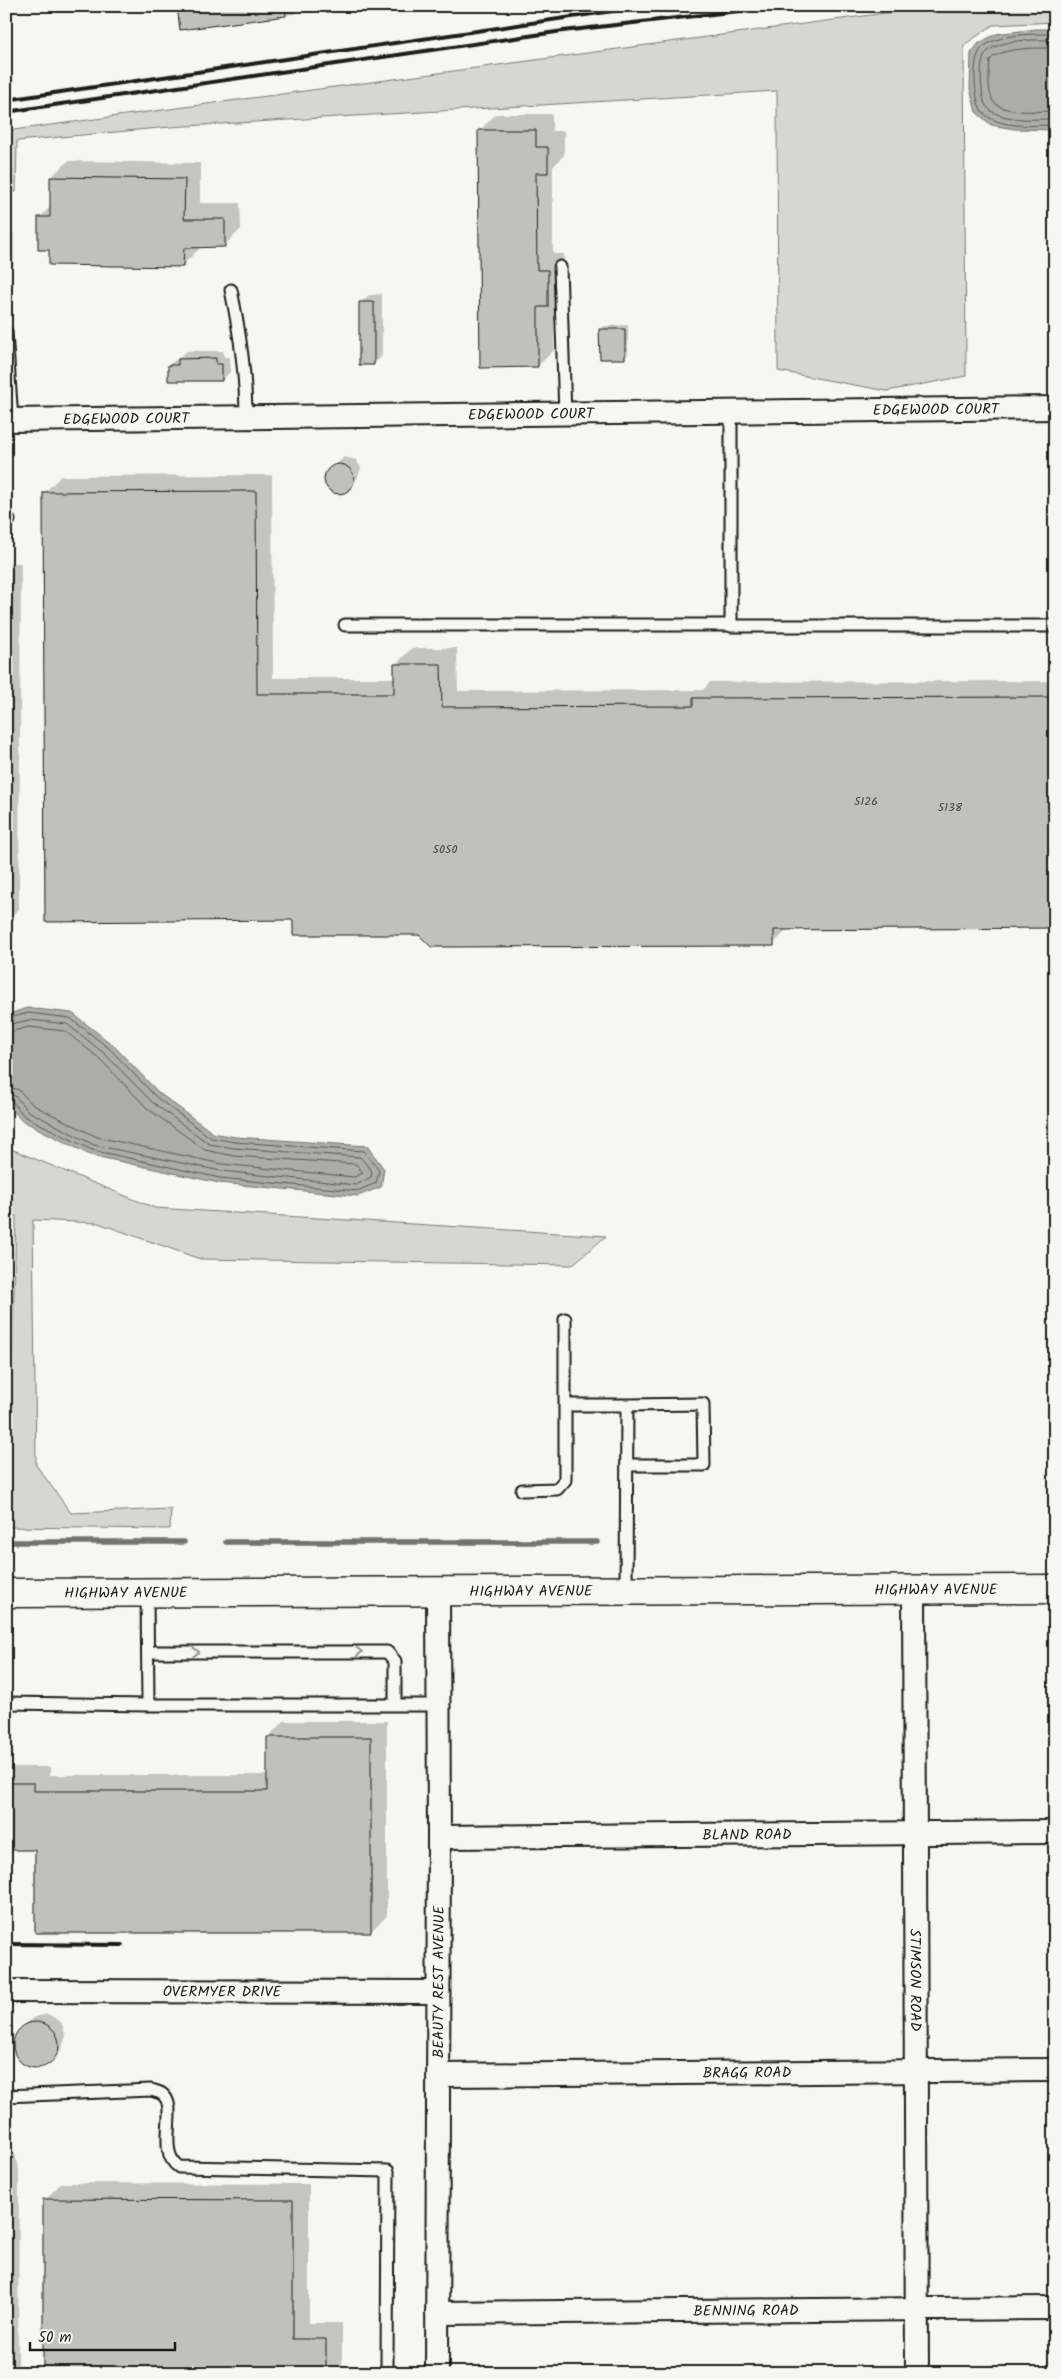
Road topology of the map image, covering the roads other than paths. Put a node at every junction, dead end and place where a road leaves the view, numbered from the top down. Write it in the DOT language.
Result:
graph roads {
  1 [pos="560,267"];
  2 [pos="231,290"];
  3 [pos="6,332"];
  4 [pos="1055,408"];
  5 [pos="731,413"];
  6 [pos="565,415"];
  7 [pos="246,418"];
  8 [pos="9,420"];
  9 [pos="346,625"];
  10 [pos="731,625"];
  11 [pos="1055,626"];
  12 [pos="565,1319"];
  13 [pos="566,1404"];
  14 [pos="627,1405"];
  15 [pos="627,1465"];
  16 [pos="522,1490"];
  17 [pos="914,1589"];
  18 [pos="1055,1589"];
  19 [pos="438,1591"];
  20 [pos="147,1592"];
  21 [pos="626,1592"];
  22 [pos="6,1593"];
  23 [pos="148,1652"];
  24 [pos="6,1702"];
  25 [pos="148,1705"];
  26 [pos="395,1705"];
  27 [pos="439,1705"];
  28 [pos="1055,1832"];
  29 [pos="915,1834"];
  30 [pos="439,1836"];
  31 [pos="6,1991"];
  32 [pos="438,1992"];
  33 [pos="1055,2070"];
  34 [pos="916,2071"];
  35 [pos="439,2075"];
  36 [pos="6,2096"];
  37 [pos="917,2308"];
  38 [pos="1055,2308"];
  39 [pos="437,2313"];
  40 [pos="387,2373"];
  41 [pos="437,2373"];
  42 [pos="917,2373"];
  1 -- 6 [label="lane"];
  2 -- 7 [label="lane"];
  3 -- 8 [label="lane"];
  4 -- 5 [label="street, EDGEWOOD COURT"];
  5 -- 6 [label="street, EDGEWOOD COURT"];
  5 -- 10 [label="lane"];
  6 -- 7 [label="street, EDGEWOOD COURT"];
  7 -- 8 [label="street, EDGEWOOD COURT"];
  9 -- 10 [label="lane"];
  10 -- 11 [label="lane"];
  12 -- 13 [label="lane"];
  13 -- 14 [label="lane"];
  13 -- 16 [label="lane"];
  14 -- 15 [label="lane"];
  14 -- 15 [label="lane"];
  15 -- 21 [label="lane"];
  17 -- 18 [label="street, HIGHWAY AVENUE"];
  17 -- 21 [label="street, HIGHWAY AVENUE"];
  17 -- 29 [label="street, STIMSON ROAD"];
  19 -- 20 [label="street, HIGHWAY AVENUE"];
  19 -- 21 [label="street, HIGHWAY AVENUE"];
  19 -- 27 [label="street, BEAUTY REST AVENUE"];
  20 -- 22 [label="street, HIGHWAY AVENUE"];
  20 -- 23 [label="lane"];
  23 -- 25 [label="lane"];
  23 -- 26 [label="lane, one-way"];
  24 -- 25 [label="lane"];
  25 -- 26 [label="lane"];
  26 -- 27 [label="lane"];
  27 -- 30 [label="street, BEAUTY REST AVENUE"];
  28 -- 29 [label="street, BLAND ROAD"];
  29 -- 30 [label="street, BLAND ROAD"];
  29 -- 34 [label="street, STIMSON ROAD"];
  30 -- 32 [label="street, BEAUTY REST AVENUE"];
  31 -- 32 [label="street, OVERMYER DRIVE"];
  32 -- 35 [label="street, BEAUTY REST AVENUE"];
  33 -- 34 [label="street, BRAGG ROAD"];
  34 -- 35 [label="street, BRAGG ROAD"];
  34 -- 37 [label="street, STIMSON ROAD"];
  35 -- 39 [label="street, BEAUTY REST AVENUE"];
  36 -- 40 [label="lane"];
  37 -- 38 [label="street, BENNING ROAD"];
  37 -- 39 [label="street, BENNING ROAD"];
  37 -- 42 [label="street, STIMSON ROAD"];
  39 -- 41 [label="street, BEAUTY REST AVENUE"];
}
